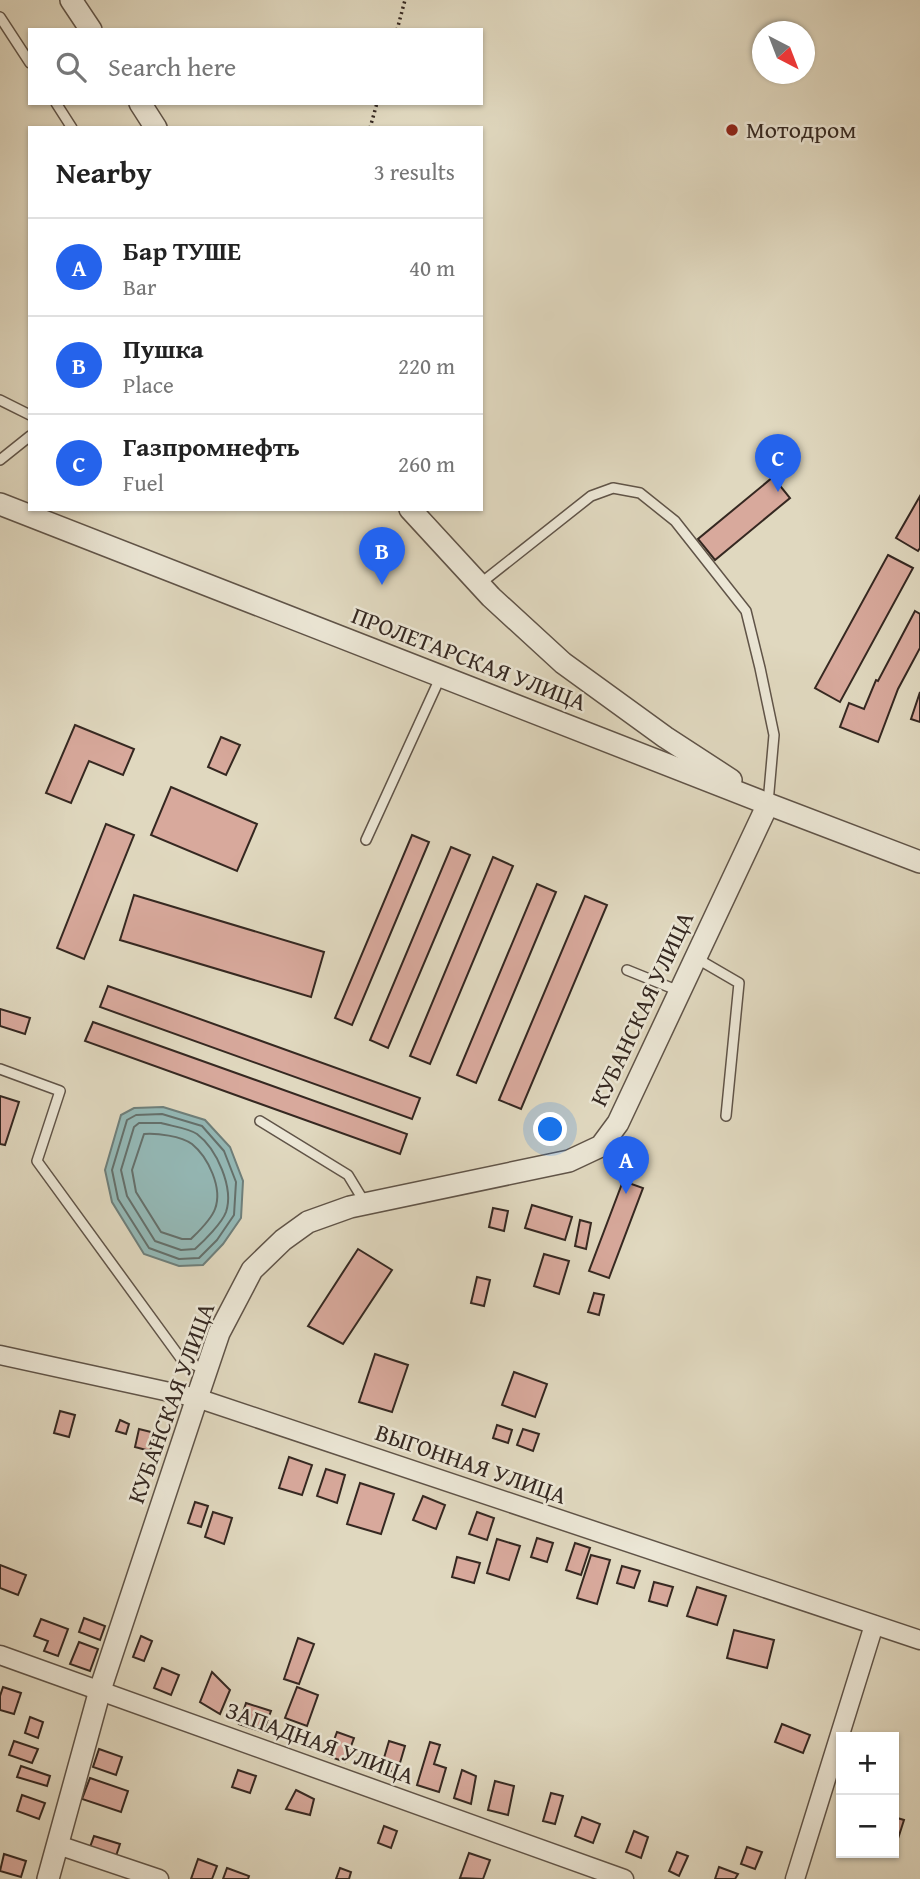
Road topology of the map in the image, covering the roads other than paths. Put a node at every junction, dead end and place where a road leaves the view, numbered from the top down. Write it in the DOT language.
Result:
graph roads {
  1 [pos="71,0"];
  2 [pos="0,17"];
  3 [pos="90,28"];
  4 [pos="28,60"];
  5 [pos="57,105"];
  6 [pos="140,105"];
  7 [pos="71,126"];
  8 [pos="155,126"];
  9 [pos="0,400"];
  10 [pos="28,414"];
  11 [pos="28,438"];
  12 [pos="0,460"];
  13 [pos="0,504"];
  14 [pos="412,511"];
  15 [pos="479,584"];
  16 [pos="441,676"];
  17 [pos="768,804"];
  18 [pos="366,840"];
  19 [pos="920,862"];
  20 [pos="696,958"];
  21 [pos="627,970"];
  22 [pos="680,991"];
  23 [pos="0,1069"];
  24 [pos="726,1116"];
  25 [pos="260,1121"];
  26 [pos="366,1204"];
  27 [pos="0,1355"];
  28 [pos="207,1369"];
  29 [pos="197,1398"];
  30 [pos="874,1625"];
  31 [pos="920,1640"];
  32 [pos="0,1655"];
  33 [pos="100,1690"];
  34 [pos="58,1845"];
  35 [pos="48,1879"];
  36 [pos="159,1879"];
  37 [pos="624,1879"];
  38 [pos="795,1879"];
  1 -- 3 [label="street"];
  2 -- 4 [label="lane"];
  5 -- 7 [label="lane"];
  6 -- 8 [label="street"];
  9 -- 10 [label="lane"];
  11 -- 12 [label="lane"];
  13 -- 16 [label="street, ПРОЛЕТАРСКАЯ УЛИЦА"];
  14 -- 15 [label="street"];
  15 -- 17 [label="street"];
  15 -- 17 [label="lane"];
  16 -- 17 [label="street, ПРОЛЕТАРСКАЯ УЛИЦА"];
  16 -- 18 [label="lane"];
  17 -- 19 [label="street, ПРОЛЕТАРСКАЯ УЛИЦА"];
  17 -- 20 [label="street, КУБАНСКАЯ УЛИЦА"];
  20 -- 22 [label="street, КУБАНСКАЯ УЛИЦА"];
  20 -- 24 [label="lane"];
  21 -- 22 [label="lane"];
  22 -- 26 [label="street, КУБАНСКАЯ УЛИЦА"];
  23 -- 28 [label="lane"];
  25 -- 26 [label="lane"];
  26 -- 28 [label="street, КУБАНСКАЯ УЛИЦА"];
  27 -- 29 [label="street, ВЫГОННАЯ УЛИЦА"];
  28 -- 29 [label="street, КУБАНСКАЯ УЛИЦА"];
  29 -- 30 [label="street, ВЫГОННАЯ УЛИЦА"];
  29 -- 33 [label="street, КУБАНСКАЯ УЛИЦА"];
  30 -- 31 [label="street, ВЫГОННАЯ УЛИЦА"];
  30 -- 38 [label="street"];
  32 -- 33 [label="street, ЗАПАДНАЯ УЛИЦА"];
  33 -- 34 [label="street, КУБАНСКАЯ УЛИЦА"];
  33 -- 37 [label="street, ЗАПАДНАЯ УЛИЦА"];
  34 -- 35 [label="street, КУБАНСКАЯ УЛИЦА"];
  34 -- 36 [label="street"];
}
